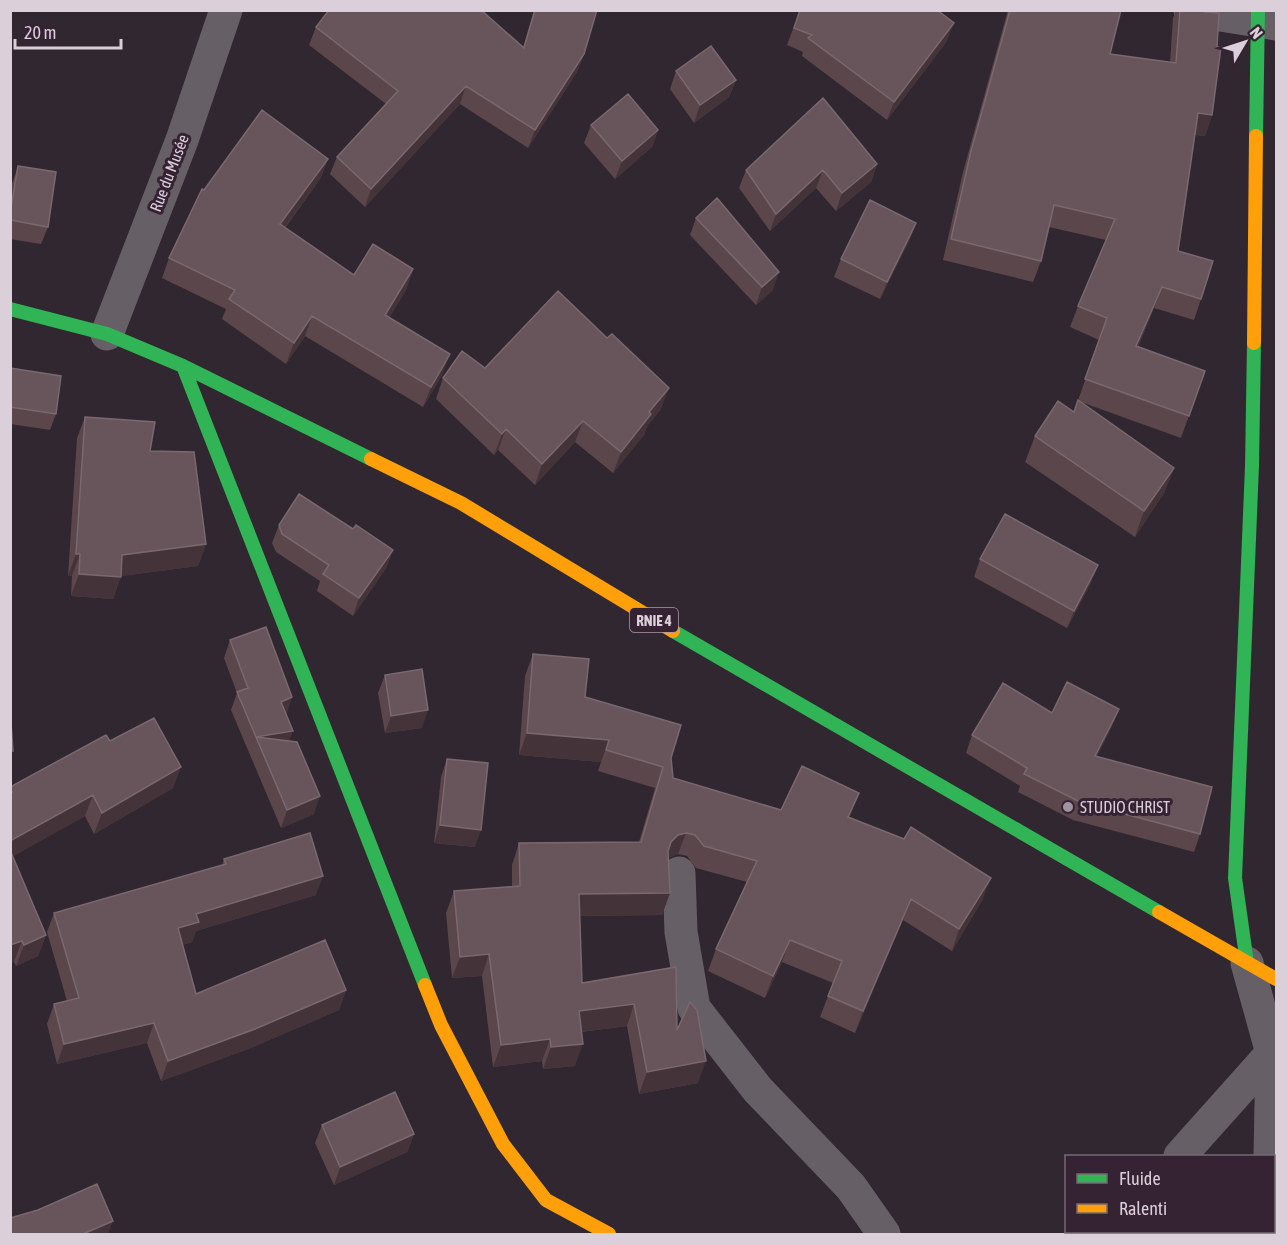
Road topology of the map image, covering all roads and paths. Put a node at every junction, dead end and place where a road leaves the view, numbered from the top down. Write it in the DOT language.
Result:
graph roads {
  1 [pos="226,10"];
  2 [pos="1190,10"];
  3 [pos="1264,18"];
  4 [pos="10,309"];
  5 [pos="107,334"];
  6 [pos="183,366"];
  7 [pos="679,873"];
  8 [pos="1247,963"];
  9 [pos="1276,979"];
  10 [pos="1272,1053"];
  11 [pos="1181,1155"];
  12 [pos="1269,1155"];
  13 [pos="609,1234"];
  14 [pos="884,1234"];
  1 -- 5 [label="street, Rue du Musée"];
  2 -- 3 [label="street"];
  3 -- 8 [label="street"];
  4 -- 5 [label="street, RNIE 4"];
  5 -- 6 [label="street, RNIE 4"];
  6 -- 8 [label="street, RNIE 4"];
  6 -- 13 [label="street"];
  7 -- 14 [label="street"];
  8 -- 9 [label="street, RNIE 4"];
  8 -- 10 [label="street"];
  10 -- 11 [label="street"];
  10 -- 12 [label="street"];
}
